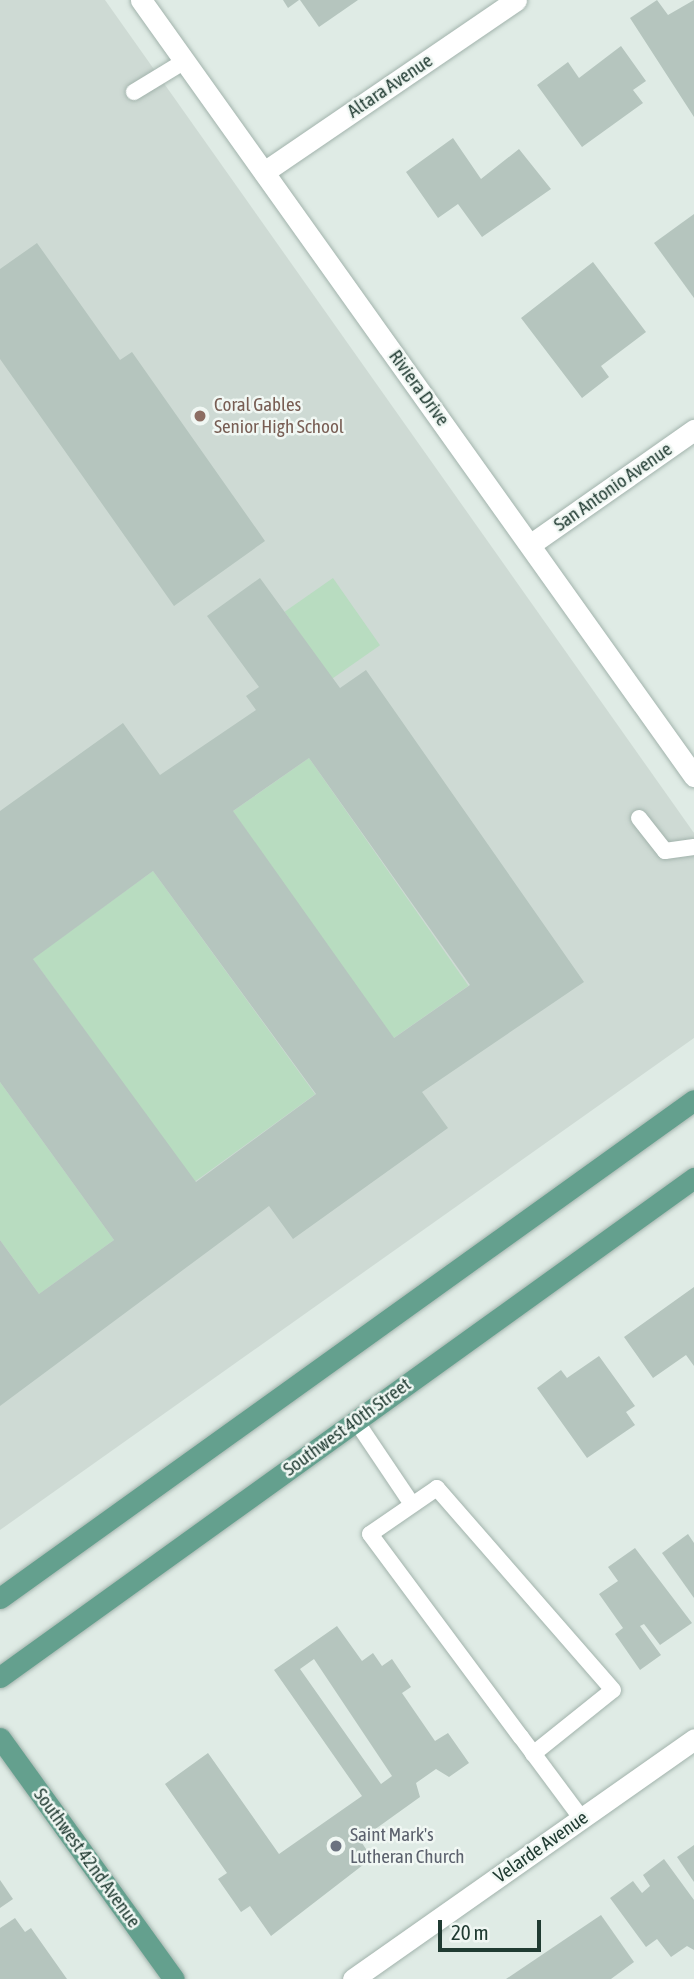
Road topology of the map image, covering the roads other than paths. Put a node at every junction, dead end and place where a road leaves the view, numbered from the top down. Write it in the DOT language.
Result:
graph roads {
  1 [pos="141,0"];
  2 [pos="516,0"];
  3 [pos="185,61"];
  4 [pos="134,92"];
  5 [pos="264,172"];
  6 [pos="694,430"];
  7 [pos="531,544"];
  8 [pos="694,776"];
  9 [pos="639,818"];
  10 [pos="694,848"];
  11 [pos="694,1101"];
  12 [pos="694,1178"];
  13 [pos="356,1421"];
  14 [pos="411,1503"];
  15 [pos="0,1598"];
  16 [pos="0,1677"];
  17 [pos="0,1738"];
  18 [pos="694,1739"];
  19 [pos="533,1754"];
  20 [pos="582,1819"];
  21 [pos="174,1979"];
  22 [pos="353,1979"];
  1 -- 3 [label="street, Riviera Drive"];
  2 -- 5 [label="street, Altara Avenue"];
  3 -- 4 [label="lane"];
  3 -- 5 [label="street, Riviera Drive"];
  5 -- 7 [label="street, Riviera Drive"];
  6 -- 7 [label="street, San Antonio Avenue"];
  7 -- 8 [label="street, Riviera Drive"];
  9 -- 10 [label="lane"];
  11 -- 15 [label="main road"];
  12 -- 13 [label="main road, Southwest 40th Street"];
  13 -- 14 [label="lane"];
  13 -- 16 [label="main road, Southwest 40th Street"];
  14 -- 19 [label="lane"];
  14 -- 19 [label="lane"];
  17 -- 21 [label="main road, Southwest 42nd Avenue"];
  18 -- 20 [label="street, Velarde Avenue"];
  19 -- 20 [label="lane"];
  20 -- 22 [label="street, Velarde Avenue"];
}
